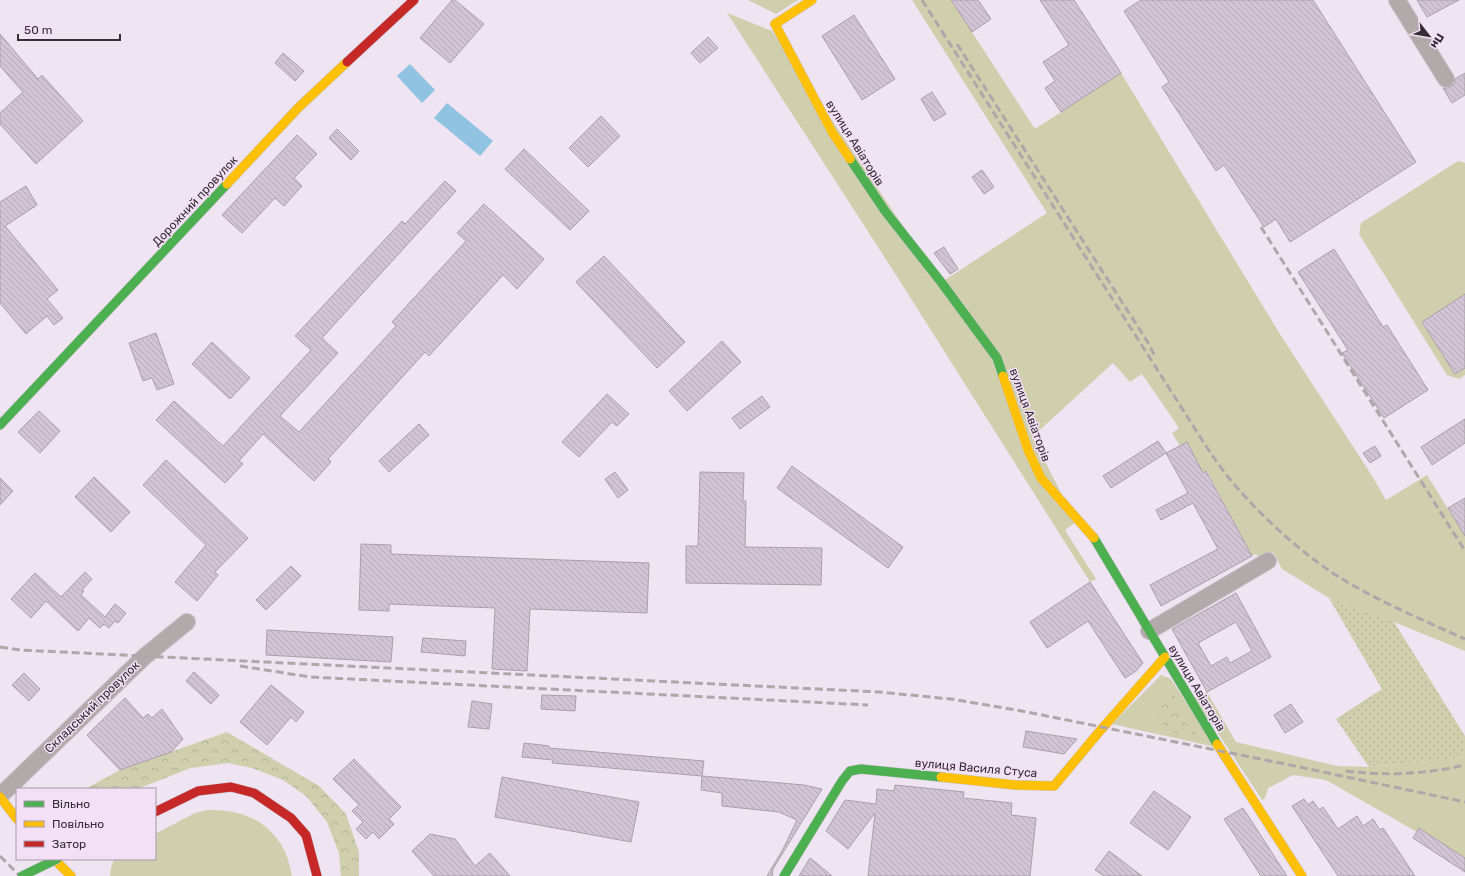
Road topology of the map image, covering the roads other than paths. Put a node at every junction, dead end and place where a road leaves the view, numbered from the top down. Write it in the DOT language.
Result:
graph roads {
  1 [pos="414,0"];
  2 [pos="812,0"];
  3 [pos="1397,0"];
  4 [pos="1446,79"];
  5 [pos="0,425"];
  6 [pos="1268,561"];
  7 [pos="187,622"];
  8 [pos="1148,632"];
  9 [pos="1165,657"];
  10 [pos="0,797"];
  11 [pos="156,811"];
  12 [pos="16,818"];
  13 [pos="54,860"];
  14 [pos="57,860"];
  15 [pos="22,876"];
  16 [pos="71,876"];
  17 [pos="317,876"];
  18 [pos="784,876"];
  19 [pos="1302,876"];
  1 -- 5 [label="street, Дорожний провулок"];
  2 -- 8 [label="street, вулиця Авіаторів"];
  3 -- 4 [label="street"];
  6 -- 8 [label="street"];
  7 -- 10 [label="street, Складський провулок"];
  8 -- 9 [label="street, вулиця Авіаторів"];
  9 -- 18 [label="street, вулиця Василя Стуса"];
  9 -- 19 [label="street, вулиця Авіаторів"];
  10 -- 12 [label="street"];
  11 -- 17 [label="street"];
  13 -- 15 [label="street, bridge"];
  14 -- 16 [label="street"];
}
